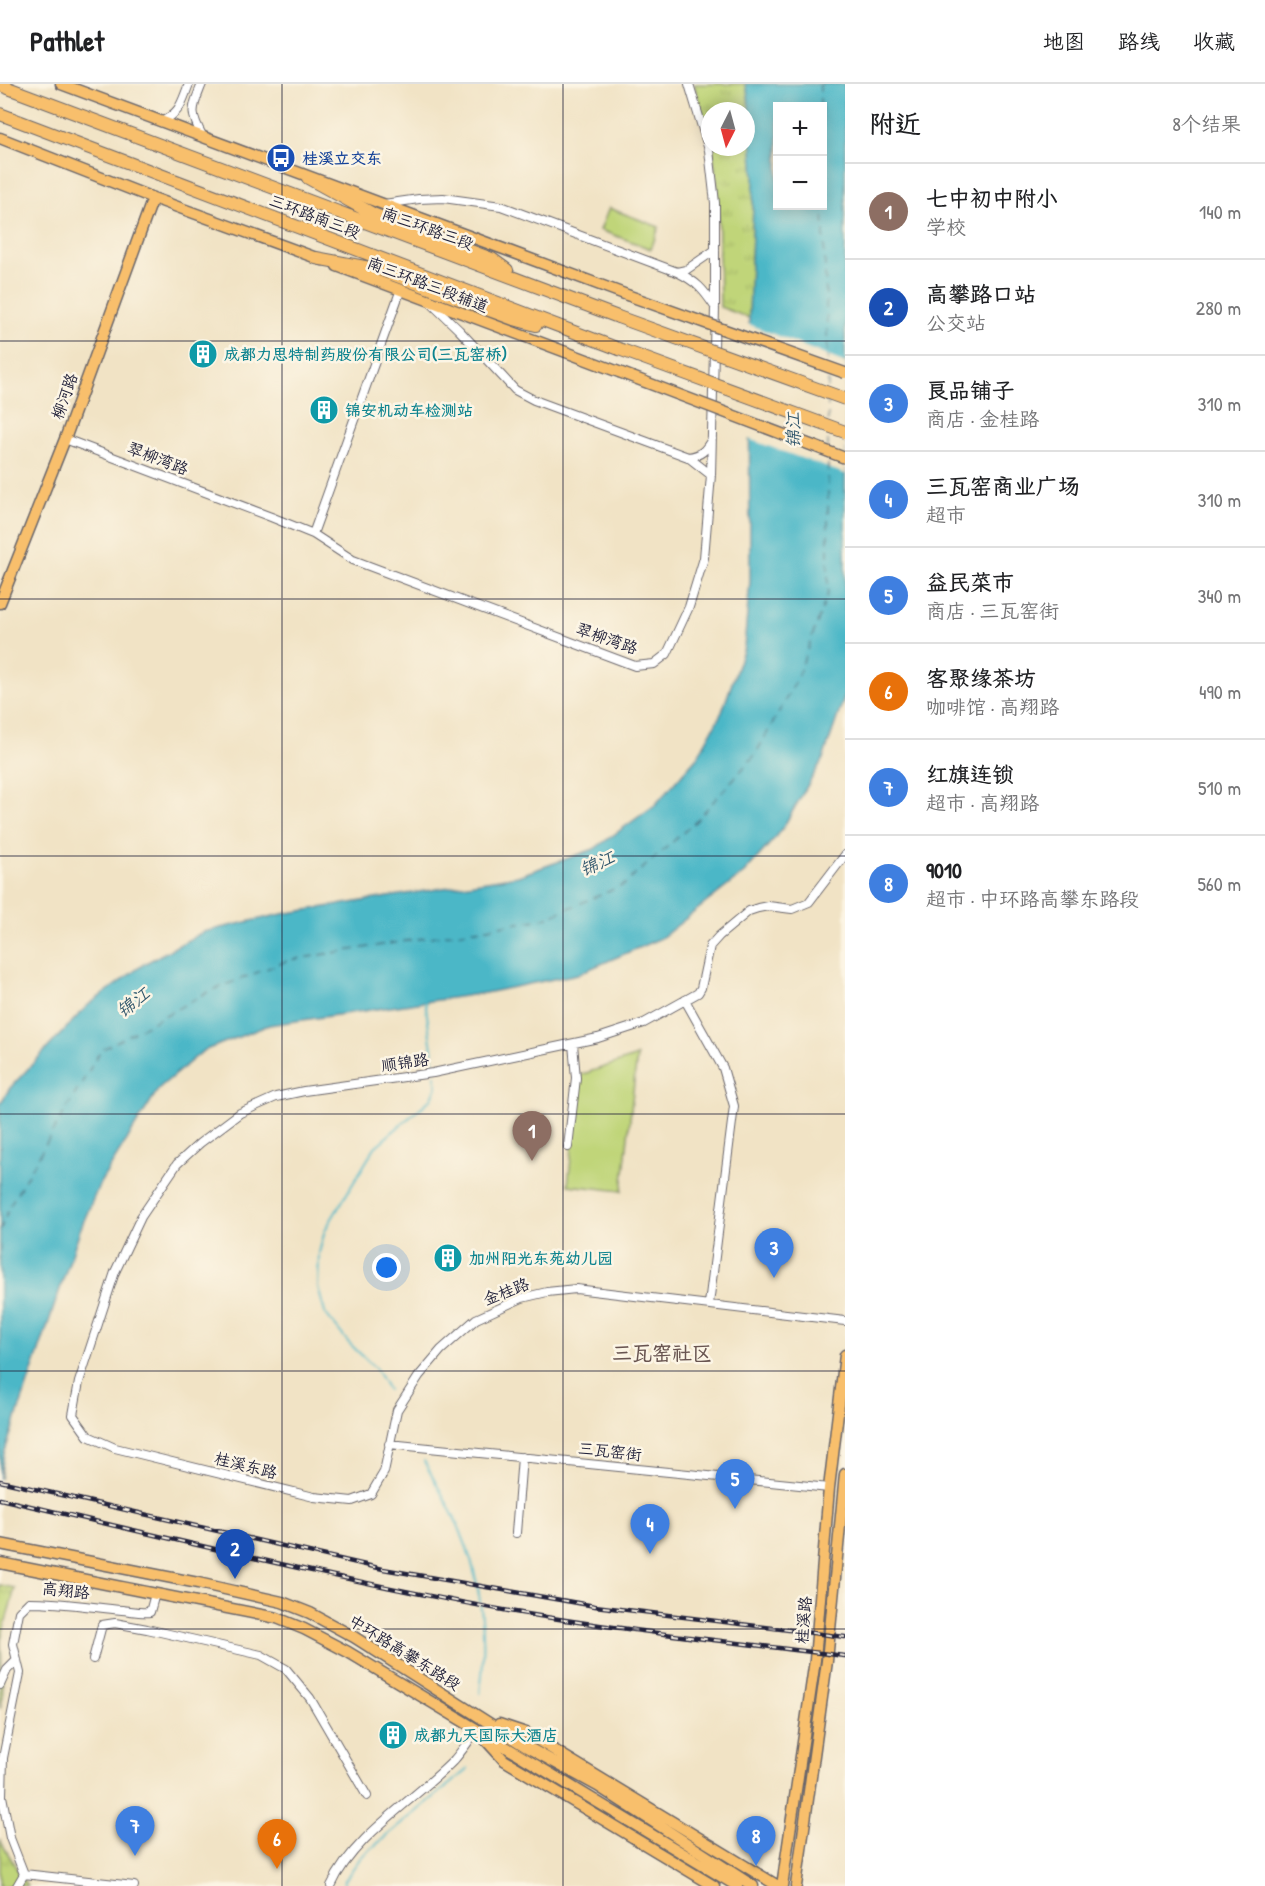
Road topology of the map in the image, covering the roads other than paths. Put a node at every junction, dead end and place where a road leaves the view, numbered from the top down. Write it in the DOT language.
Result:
graph roads {
  1 [pos="61,84"];
  2 [pos="189,84"];
  3 [pos="202,84"];
  4 [pos="689,84"];
  5 [pos="0,85"];
  6 [pos="0,114"];
  7 [pos="161,122"];
  8 [pos="203,137"];
  9 [pos="0,138"];
  10 [pos="308,178"];
  11 [pos="153,198"];
  12 [pos="384,204"];
  13 [pos="715,250"];
  14 [pos="316,258"];
  15 [pos="677,272"];
  16 [pos="521,280"];
  17 [pos="401,289"];
  18 [pos="427,298"];
  19 [pos="715,307"];
  20 [pos="591,339"];
  21 [pos="845,373"];
  22 [pos="845,399"];
  23 [pos="845,432"];
  24 [pos="712,438"];
  25 [pos="65,439"];
  26 [pos="688,457"];
  27 [pos="845,458"];
  28 [pos="711,475"];
  29 [pos="313,534"];
  30 [pos="0,603"];
  31 [pos="845,855"];
  32 [pos="685,1000"];
  33 [pos="573,1044"];
  34 [pos="568,1147"];
  35 [pos="709,1304"];
  36 [pos="845,1321"];
  37 [pos="845,1356"];
  38 [pos="73,1415"];
  39 [pos="389,1444"];
  40 [pos="522,1457"];
  41 [pos="845,1474"];
  42 [pos="829,1488"];
  43 [pos="516,1533"];
  44 [pos="0,1544"];
  45 [pos="0,1563"];
  46 [pos="155,1594"];
  47 [pos="93,1659"];
  48 [pos="17,1660"];
  49 [pos="0,1685"];
  50 [pos="485,1719"];
  51 [pos="477,1730"];
  52 [pos="524,1750"];
  53 [pos="367,1796"];
  54 [pos="24,1874"];
  55 [pos="17,1886"];
  56 [pos="134,1886"];
  57 [pos="331,1886"];
  58 [pos="714,1886"];
  59 [pos="737,1886"];
  60 [pos="753,1886"];
  61 [pos="780,1886"];
  62 [pos="796,1886"];
  1 -- 7 [label="main road"];
  2 -- 7 [label="street"];
  3 -- 8 [label="street"];
  4 -- 13 [label="street, 翠柳湾路"];
  5 -- 16 [label="highway, 南三环路三段"];
  6 -- 20 [label="highway, 三环路南三段"];
  7 -- 8 [label="main road"];
  8 -- 10 [label="main road"];
  9 -- 11 [label="main road, 南三环路三段辅道"];
  10 -- 12 [label="main road"];
  10 -- 16 [label="highway"];
  11 -- 14 [label="main road, 南三环路三段辅道"];
  11 -- 25 [label="main road, 柳河路"];
  12 -- 15 [label="street"];
  12 -- 21 [label="main road, bridge"];
  13 -- 15 [label="street"];
  13 -- 19 [label="street, 翠柳湾路"];
  14 -- 17 [label="main road, 南三环路三段辅道"];
  14 -- 20 [label="highway"];
  15 -- 19 [label="street"];
  16 -- 22 [label="highway, 南三环路三段, bridge"];
  17 -- 18 [label="main road, 南三环路三段辅道"];
  17 -- 29 [label="street"];
  18 -- 26 [label="street"];
  18 -- 27 [label="main road, 南三环路三段辅道, bridge"];
  19 -- 24 [label="street, 翠柳湾路"];
  20 -- 23 [label="highway, 三环路南三段, bridge"];
  24 -- 26 [label="street"];
  24 -- 28 [label="street, 翠柳湾路"];
  25 -- 29 [label="street, 翠柳湾路"];
  25 -- 30 [label="main road, 柳河路"];
  26 -- 28 [label="street"];
  28 -- 29 [label="street, 翠柳湾路"];
  31 -- 32 [label="street, 顺锦路"];
  32 -- 33 [label="street, 顺锦路"];
  32 -- 35 [label="street"];
  33 -- 34 [label="street"];
  33 -- 38 [label="street, 顺锦路"];
  35 -- 36 [label="street, 金桂路"];
  35 -- 39 [label="street, 金桂路"];
  37 -- 42 [label="main road, 桂溪路"];
  38 -- 39 [label="street, 桂溪东路"];
  39 -- 40 [label="street, 三瓦窑街"];
  40 -- 42 [label="street, 三瓦窑街"];
  40 -- 43 [label="street"];
  41 -- 62 [label="main road, 桂溪路"];
  42 -- 61 [label="main road, 桂溪路"];
  44 -- 50 [label="main road, 中环路高攀东路段"];
  45 -- 46 [label="main road, 中环路高攀东路段"];
  46 -- 48 [label="street, 高翔路"];
  46 -- 51 [label="main road, 中环路高攀东路段"];
  47 -- 53 [label="street"];
  48 -- 49 [label="street"];
  48 -- 54 [label="street, 高翔路"];
  50 -- 52 [label="main road, 中环路高攀东路段"];
  50 -- 61 [label="main road"];
  51 -- 52 [label="main road, 中环路高攀东路段"];
  51 -- 57 [label="street"];
  51 -- 58 [label="main road"];
  52 -- 59 [label="main road, 中环路高攀东路段"];
  52 -- 60 [label="main road, 中环路高攀东路段"];
  54 -- 55 [label="street"];
  54 -- 56 [label="street"];
}
